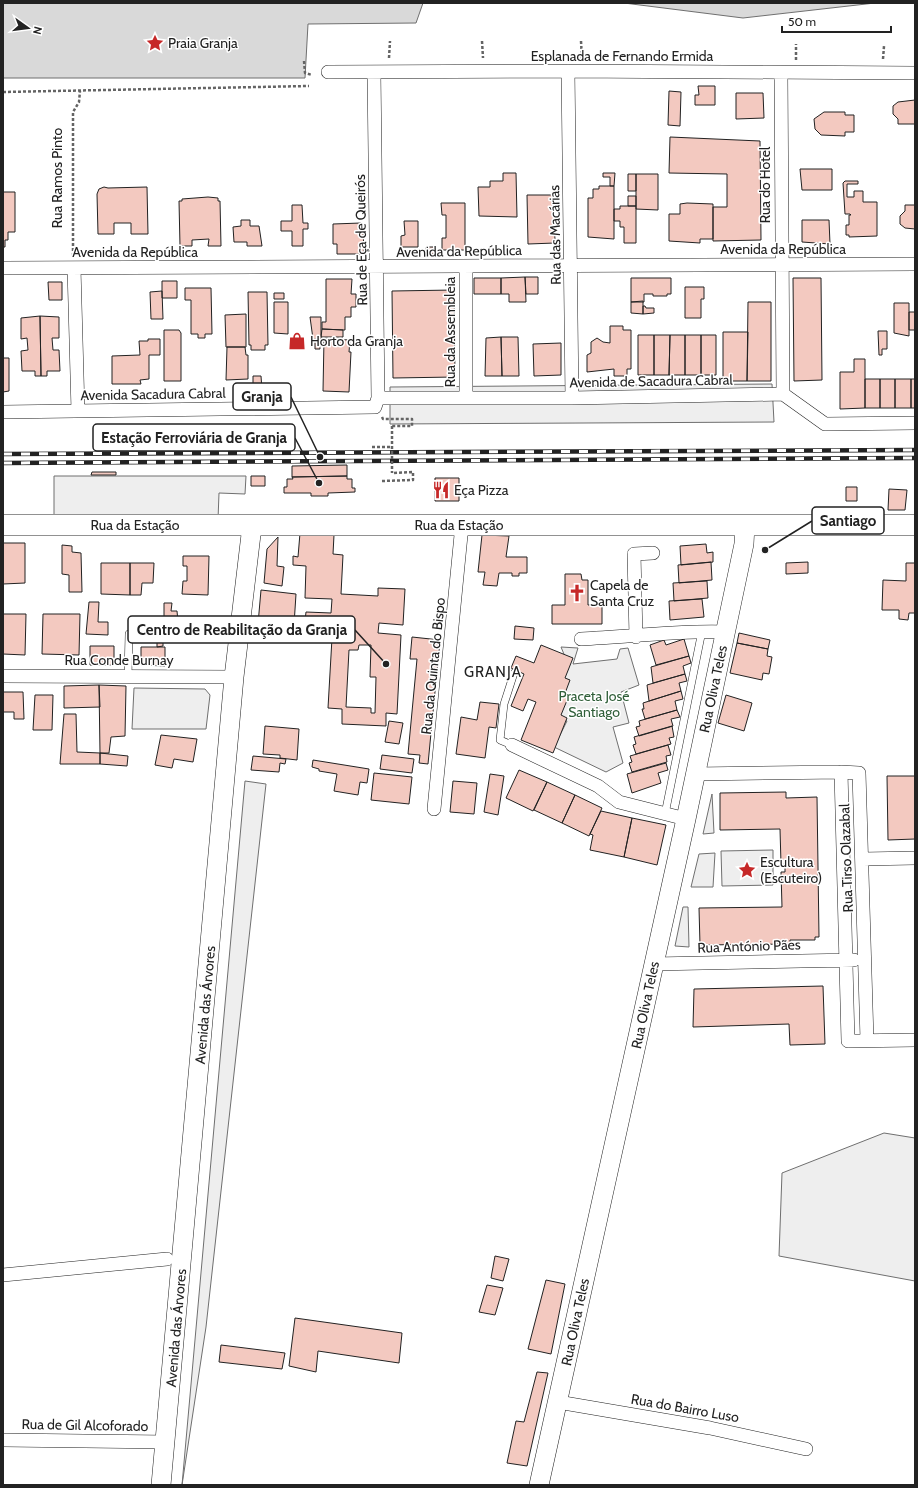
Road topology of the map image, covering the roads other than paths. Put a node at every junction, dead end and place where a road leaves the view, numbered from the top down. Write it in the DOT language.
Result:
graph roads {
  1 [pos="568,71"];
  2 [pos="328,72"];
  3 [pos="374,73"];
  4 [pos="782,73"];
  5 [pos="915,73"];
  6 [pos="915,264"];
  7 [pos="781,265"];
  8 [pos="572,266"];
  9 [pos="466,267"];
  10 [pos="3,268"];
  11 [pos="74,268"];
  12 [pos="378,268"];
  13 [pos="783,394"];
  14 [pos="466,398"];
  15 [pos="572,398"];
  16 [pos="377,403"];
  17 [pos="78,411"];
  18 [pos="3,412"];
  19 [pos="915,423"];
  20 [pos="3,525"];
  21 [pos="462,525"];
  22 [pos="745,525"];
  23 [pos="915,525"];
  24 [pos="252,526"];
  25 [pos="653,553"];
  26 [pos="702,631"];
  27 [pos="726,632"];
  28 [pos="129,634"];
  29 [pos="636,637"];
  30 [pos="582,639"];
  31 [pos="514,673"];
  32 [pos="3,676"];
  33 [pos="128,676"];
  34 [pos="234,678"];
  35 [pos="512,745"];
  36 [pos="841,772"];
  37 [pos="695,774"];
  38 [pos="434,809"];
  39 [pos="665,814"];
  40 [pos="686,819"];
  41 [pos="915,858"];
  42 [pos="863,859"];
  43 [pos="846,960"];
  44 [pos="864,960"];
  45 [pos="654,964"];
  46 [pos="867,1040"];
  47 [pos="915,1040"];
  48 [pos="167,1259"];
  49 [pos="3,1275"];
  50 [pos="558,1402"];
  51 [pos="3,1440"];
  52 [pos="166,1442"];
  53 [pos="806,1450"];
  54 [pos="161,1485"];
  55 [pos="540,1485"];
  1 -- 3 [label="street, Esplanada de Fernando Ermida"];
  1 -- 4 [label="street, Esplanada de Fernando Ermida"];
  1 -- 8 [label="street, Rua das Macárias"];
  2 -- 3 [label="street, Esplanada de Fernando Ermida"];
  3 -- 12 [label="street, Rua de Eça de Queirós"];
  4 -- 5 [label="street, Esplanada de Fernando Ermida"];
  4 -- 7 [label="street, Rua do Hotel"];
  6 -- 7 [label="street, Avenida da República"];
  7 -- 8 [label="street, Avenida da República"];
  7 -- 13 [label="street, Rua do Hotel"];
  8 -- 9 [label="street, Avenida da República"];
  8 -- 15 [label="street, Rua das Macárias"];
  9 -- 12 [label="street, Avenida da República"];
  9 -- 14 [label="street, Rua da Assembleia"];
  10 -- 11 [label="street, Avenida da República"];
  11 -- 12 [label="street, Avenida da República"];
  11 -- 17 [label="street"];
  12 -- 16 [label="street, Rua de Eça de Queirós"];
  13 -- 15 [label="street, Avenida de Sacadura Cabral"];
  13 -- 19 [label="street"];
  14 -- 15 [label="street, Avenida de Sacadura Cabral"];
  14 -- 16 [label="street, Avenida de Sacadura Cabral"];
  16 -- 17 [label="street, Avenida Sacadura Cabral"];
  17 -- 18 [label="street, Avenida Sacadura Cabral"];
  20 -- 24 [label="main road, Rua da Estação"];
  21 -- 22 [label="main road, Rua da Estação"];
  21 -- 24 [label="main road, Rua da Estação"];
  21 -- 38 [label="street, Rua da Quinta do Bispo"];
  22 -- 23 [label="main road, Rua da Estação"];
  22 -- 27 [label="main road, Rua Oliva Teles"];
  24 -- 34 [label="main road, Avenida das Árvores"];
  25 -- 29 [label="street"];
  26 -- 27 [label="street"];
  26 -- 29 [label="street"];
  26 -- 39 [label="lane"];
  27 -- 37 [label="main road, Rua Oliva Teles"];
  28 -- 33 [label="lane"];
  29 -- 30 [label="street"];
  31 -- 35 [label="lane"];
  32 -- 33 [label="street, Rua Conde Burnay"];
  33 -- 34 [label="street, Rua Conde Burnay"];
  34 -- 52 [label="main road, Avenida das Árvores"];
  35 -- 39 [label="street"];
  36 -- 37 [label="street, Rua Tirso Olazabal"];
  36 -- 42 [label="street, Rua Tirso Olazabal"];
  36 -- 43 [label="street, Rua Tirso Olazabal"];
  37 -- 40 [label="main road, Rua Oliva Teles"];
  39 -- 40 [label="street"];
  40 -- 45 [label="main road, Rua Oliva Teles"];
  41 -- 42 [label="street"];
  42 -- 44 [label="street, Rua Tirso Olazabal"];
  43 -- 44 [label="street"];
  43 -- 45 [label="street, Rua António Pães"];
  43 -- 46 [label="street, Rua Tirso Olazabal"];
  44 -- 46 [label="street, Rua Tirso Olazabal"];
  45 -- 50 [label="main road, Rua Oliva Teles"];
  46 -- 47 [label="street"];
  48 -- 49 [label="street"];
  50 -- 53 [label="street, Rua do Bairro Luso"];
  50 -- 55 [label="main road, Rua Oliva Teles"];
  51 -- 52 [label="street, Rua de Gil Alcoforado"];
  52 -- 54 [label="main road, Avenida das Árvores"];
}
